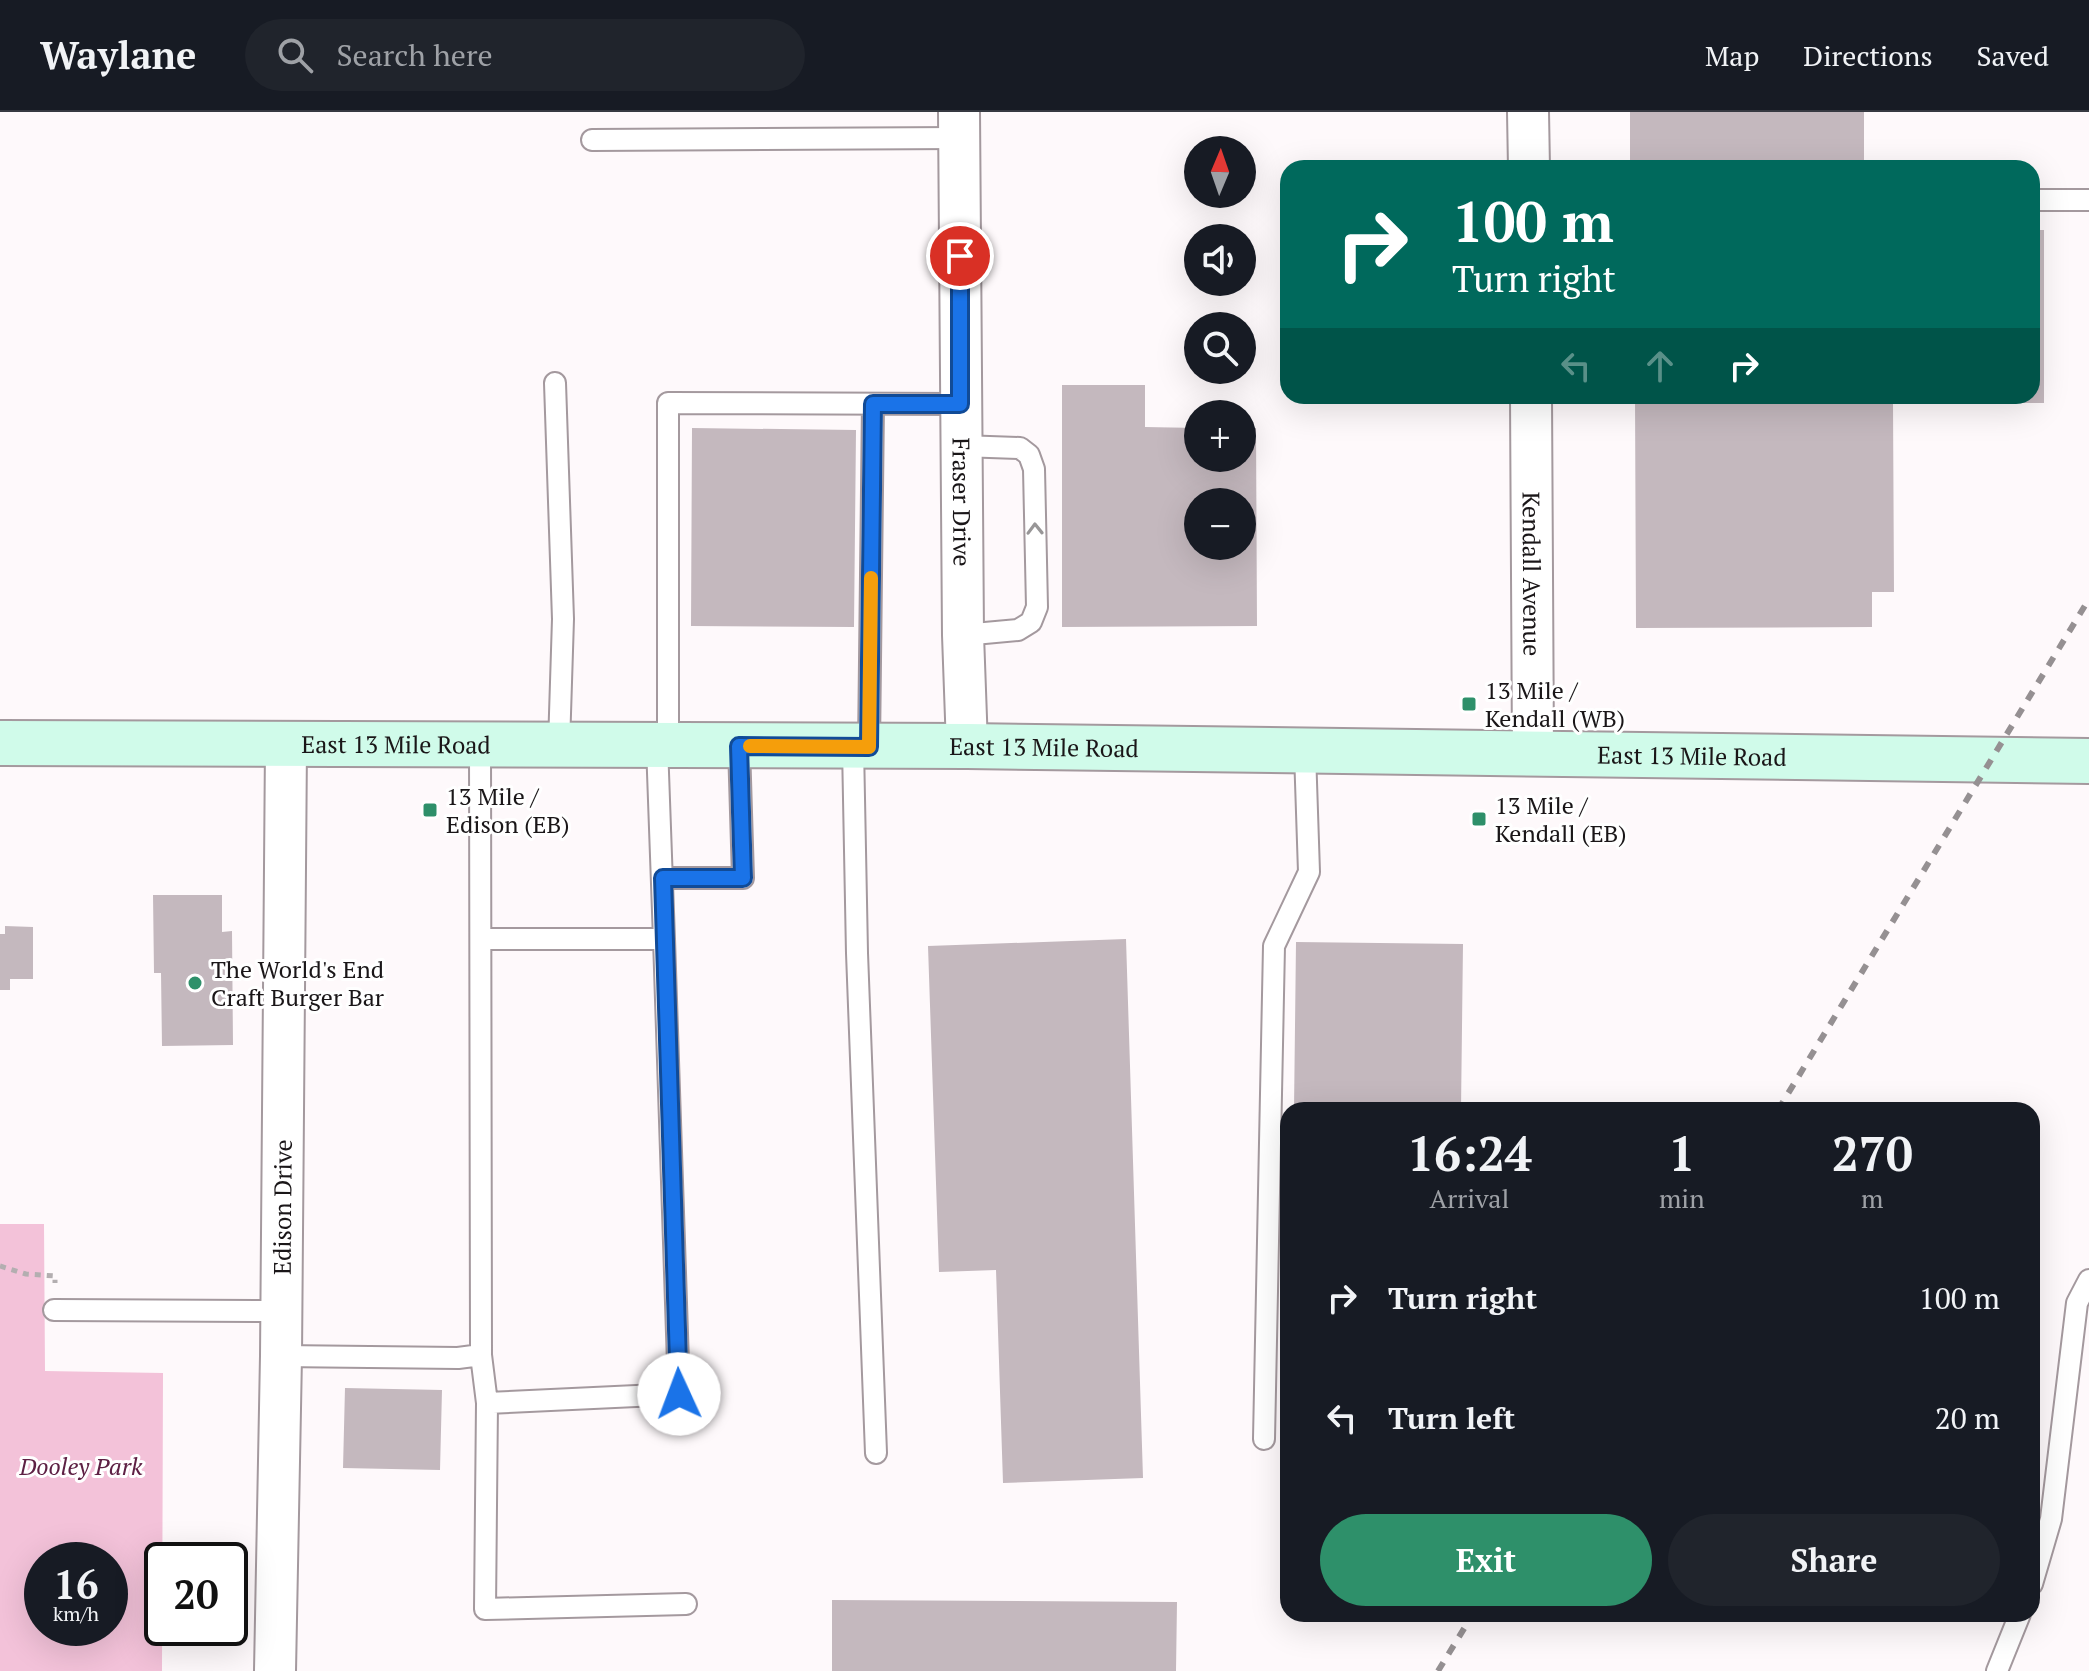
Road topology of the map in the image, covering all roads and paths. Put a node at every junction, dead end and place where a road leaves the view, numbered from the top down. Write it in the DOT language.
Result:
graph roads {
  1 [pos="1528,112"];
  2 [pos="959,125"];
  3 [pos="592,140"];
  4 [pos="1529,160"];
  5 [pos="2040,200"];
  6 [pos="2089,200"];
  7 [pos="555,383"];
  8 [pos="873,404"];
  9 [pos="960,404"];
  10 [pos="1531,404"];
  11 [pos="961,446"];
  12 [pos="963,635"];
  13 [pos="0,743"];
  14 [pos="286,745"];
  15 [pos="480,745"];
  16 [pos="559,745"];
  17 [pos="663,745"];
  18 [pos="739,746"];
  19 [pos="967,746"];
  20 [pos="861,747"];
  21 [pos="1305,752"];
  22 [pos="1533,754"];
  23 [pos="2089,761"];
  24 [pos="663,878"];
  25 [pos="481,939"];
  26 [pos="664,939"];
  27 [pos="0,1266"];
  28 [pos="2089,1280"];
  29 [pos="54,1310"];
  30 [pos="281,1311"];
  31 [pos="481,1355"];
  32 [pos="281,1356"];
  33 [pos="487,1403"];
  34 [pos="1264,1439"];
  35 [pos="876,1453"];
  36 [pos="2040,1557"];
  37 [pos="686,1604"];
  38 [pos="2017,1622"];
  39 [pos="275,1671"];
  40 [pos="1997,1671"];
  1 -- 4 [label="street"];
  2 -- 3 [label="lane"];
  2 -- 9 [label="street, Fraser Drive"];
  5 -- 6 [label="lane"];
  7 -- 16 [label="lane"];
  8 -- 9 [label="lane"];
  8 -- 17 [label="lane"];
  8 -- 20 [label="lane"];
  9 -- 11 [label="street, Fraser Drive"];
  10 -- 22 [label="street, Kendall Avenue"];
  11 -- 12 [label="street, Fraser Drive"];
  12 -- 11 [label="lane, one-way"];
  12 -- 19 [label="street, Fraser Drive"];
  13 -- 14 [label="main road, East 13 Mile Road"];
  14 -- 15 [label="main road, East 13 Mile Road"];
  14 -- 30 [label="street, Edison Drive"];
  15 -- 16 [label="main road, East 13 Mile Road"];
  15 -- 25 [label="lane"];
  16 -- 17 [label="main road, East 13 Mile Road"];
  17 -- 18 [label="main road, East 13 Mile Road"];
  17 -- 24 [label="lane"];
  18 -- 20 [label="main road, East 13 Mile Road"];
  18 -- 24 [label="lane"];
  19 -- 20 [label="main road, East 13 Mile Road"];
  19 -- 21 [label="main road, East 13 Mile Road"];
  20 -- 35 [label="lane"];
  21 -- 22 [label="main road, East 13 Mile Road"];
  21 -- 34 [label="lane"];
  22 -- 23 [label="main road, East 13 Mile Road"];
  24 -- 26 [label="lane"];
  25 -- 26 [label="lane"];
  25 -- 31 [label="lane"];
  26 -- 33 [label="lane"];
  27 -- 29 [label="path"];
  28 -- 36 [label="lane"];
  29 -- 30 [label="lane"];
  30 -- 32 [label="street, Edison Drive"];
  31 -- 32 [label="lane"];
  31 -- 33 [label="lane"];
  32 -- 39 [label="street, Edison Drive"];
  33 -- 37 [label="lane"];
  38 -- 40 [label="lane"];
}
